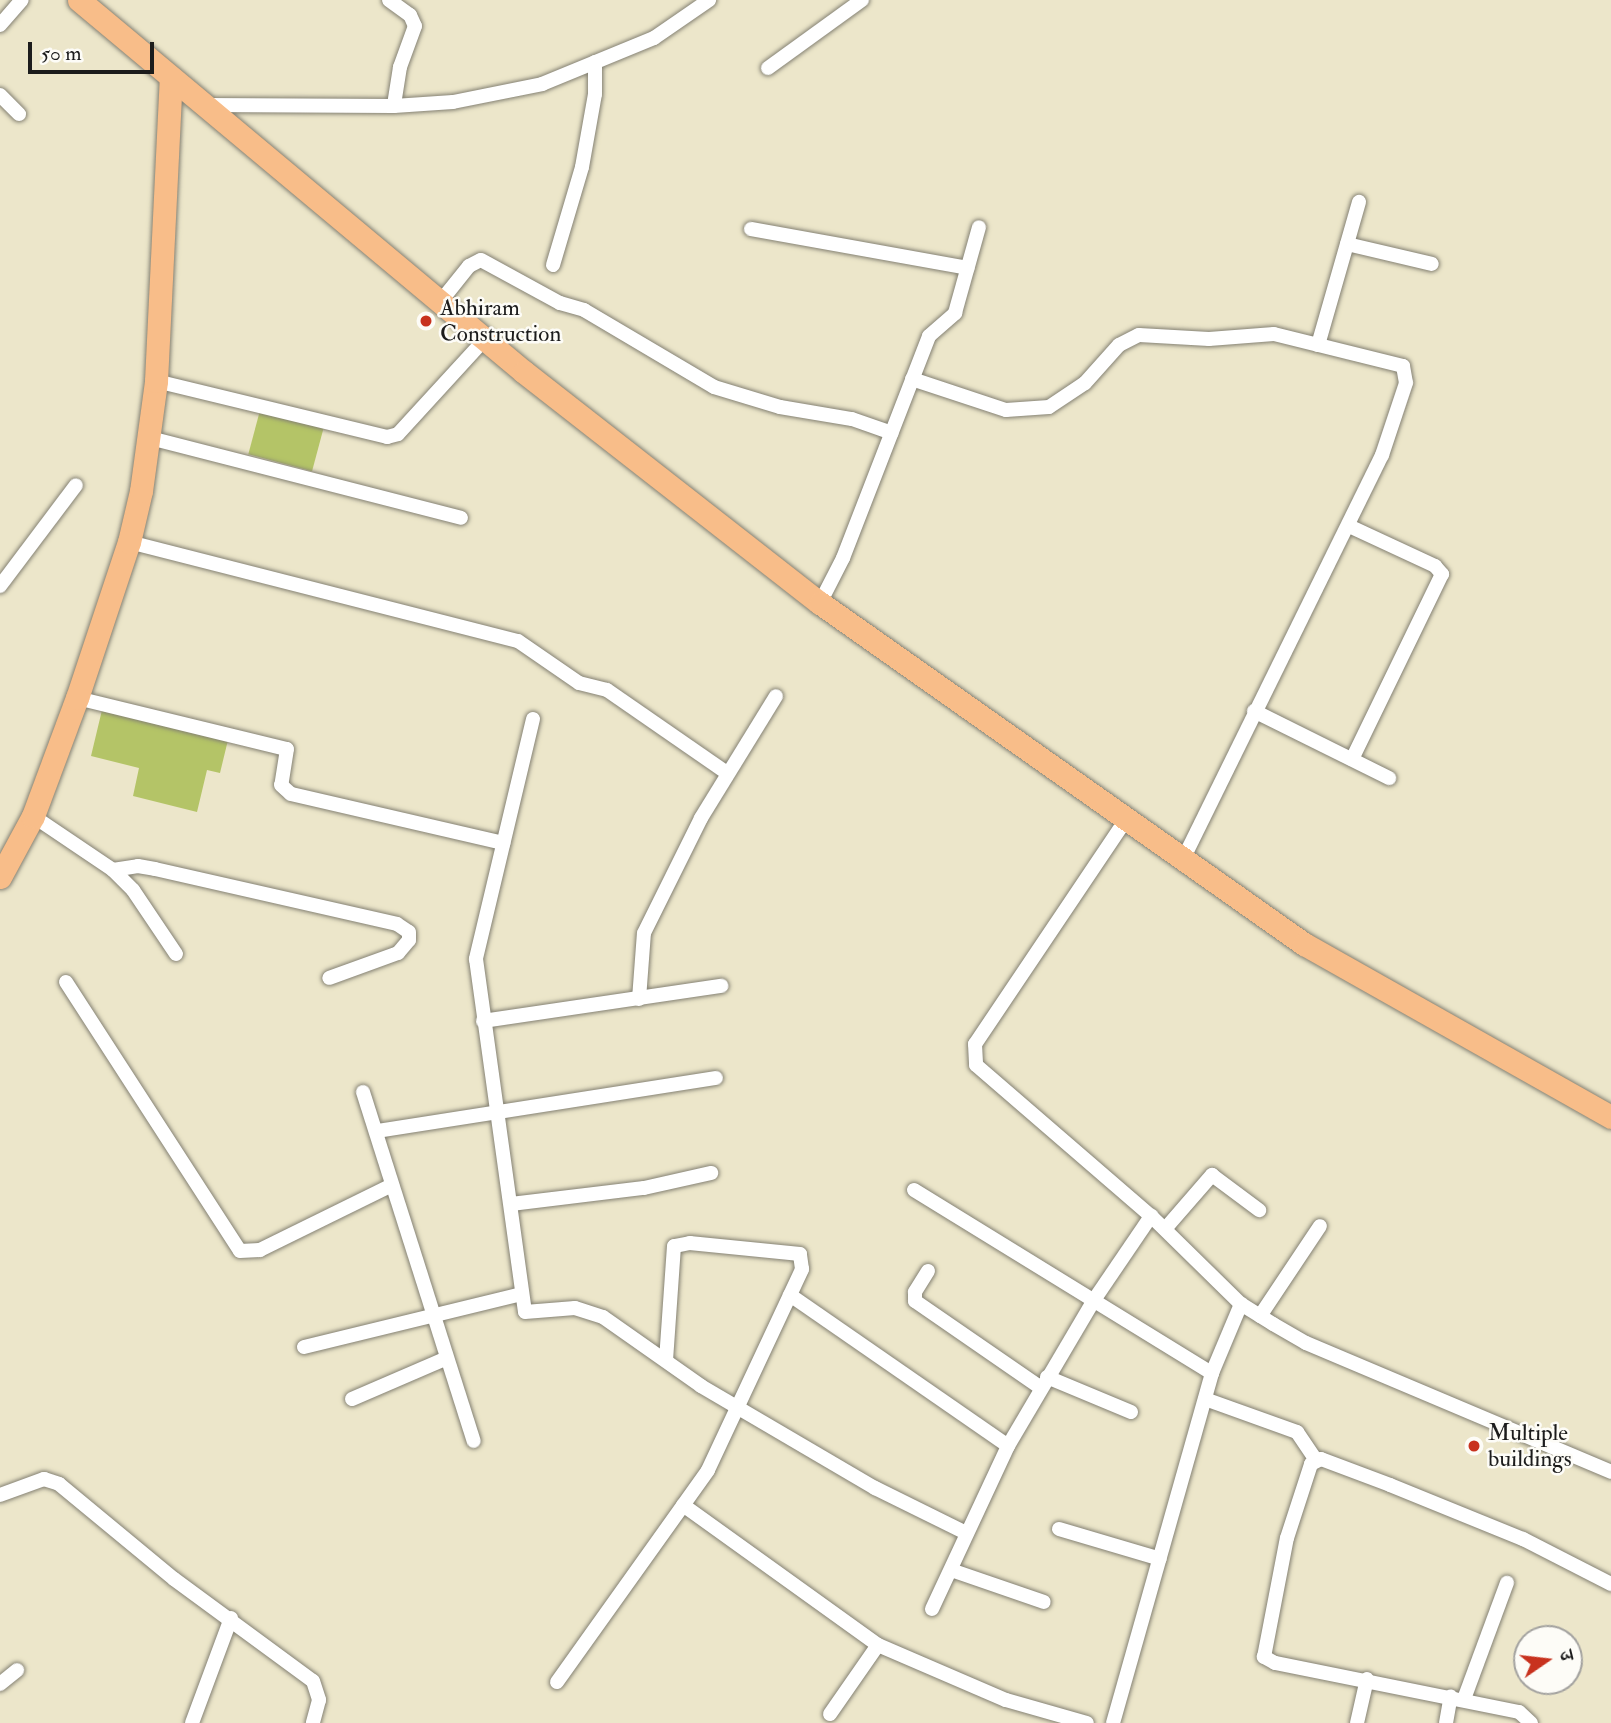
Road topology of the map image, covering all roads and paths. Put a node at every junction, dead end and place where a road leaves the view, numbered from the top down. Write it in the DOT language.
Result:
graph roads {
  1 [pos="22,0"];
  2 [pos="79,0"];
  3 [pos="389,0"];
  4 [pos="709,0"];
  5 [pos="862,0"];
  6 [pos="0,25"];
  7 [pos="595,62"];
  8 [pos="768,68"];
  9 [pos="170,77"];
  10 [pos="0,95"];
  11 [pos="204,105"];
  12 [pos="394,106"];
  13 [pos="19,114"];
  14 [pos="1359,202"];
  15 [pos="979,227"];
  16 [pos="751,229"];
  17 [pos="1347,244"];
  18 [pos="1432,264"];
  19 [pos="553,265"];
  20 [pos="968,268"];
  21 [pos="441,301"];
  22 [pos="485,339"];
  23 [pos="1318,345"];
  24 [pos="912,379"];
  25 [pos="156,382"];
  26 [pos="892,433"];
  27 [pos="150,439"];
  28 [pos="76,485"];
  29 [pos="461,518"];
  30 [pos="1349,526"];
  31 [pos="129,542"];
  32 [pos="3,576"];
  33 [pos="820,603"];
  34 [pos="776,696"];
  35 [pos="78,698"];
  36 [pos="1254,712"];
  37 [pos="533,719"];
  38 [pos="1352,759"];
  39 [pos="727,773"];
  40 [pos="1389,778"];
  41 [pos="33,816"];
  42 [pos="1125,821"];
  43 [pos="503,843"];
  44 [pos="1182,862"];
  45 [pos="113,870"];
  46 [pos="1,873"];
  47 [pos="176,954"];
  48 [pos="329,978"];
  49 [pos="66,982"];
  50 [pos="722,986"];
  51 [pos="639,999"];
  52 [pos="483,1021"];
  53 [pos="716,1078"];
  54 [pos="363,1092"];
  55 [pos="496,1115"];
  56 [pos="1611,1117"];
  57 [pos="377,1131"];
  58 [pos="711,1173"];
  59 [pos="393,1185"];
  60 [pos="914,1190"];
  61 [pos="511,1204"];
  62 [pos="1259,1210"];
  63 [pos="1151,1216"];
  64 [pos="1320,1226"];
  65 [pos="1164,1229"];
  66 [pos="928,1270"];
  67 [pos="521,1294"];
  68 [pos="790,1295"];
  69 [pos="1094,1300"];
  70 [pos="1241,1304"];
  71 [pos="430,1313"];
  72 [pos="1260,1315"];
  73 [pos="304,1347"];
  74 [pos="445,1359"];
  75 [pos="666,1359"];
  76 [pos="1212,1373"];
  77 [pos="1044,1382"];
  78 [pos="352,1399"];
  79 [pos="1205,1399"];
  80 [pos="740,1409"];
  81 [pos="1130,1412"];
  82 [pos="474,1441"];
  83 [pos="1008,1446"];
  84 [pos="1315,1459"];
  85 [pos="1611,1472"];
  86 [pos="0,1495"];
  87 [pos="682,1505"];
  88 [pos="1059,1530"];
  89 [pos="967,1533"];
  90 [pos="1160,1559"];
  91 [pos="951,1570"];
  92 [pos="1507,1583"];
  93 [pos="1611,1584"];
  94 [pos="1044,1602"];
  95 [pos="932,1609"];
  96 [pos="231,1618"];
  97 [pos="878,1645"];
  98 [pos="17,1670"];
  99 [pos="1367,1679"];
  100 [pos="556,1682"];
  101 [pos="0,1684"];
  102 [pos="1458,1697"];
  103 [pos="830,1714"];
  104 [pos="316,1722"];
  105 [pos="192,1723"];
  106 [pos="1087,1723"];
  107 [pos="1114,1723"];
  108 [pos="1357,1723"];
  109 [pos="1446,1723"];
  110 [pos="1531,1723"];
  1 -- 6 [label="street"];
  2 -- 9 [label="main road"];
  3 -- 12 [label="street"];
  4 -- 7 [label="street"];
  5 -- 8 [label="street"];
  7 -- 12 [label="street"];
  7 -- 19 [label="street"];
  9 -- 11 [label="main road"];
  9 -- 25 [label="main road"];
  10 -- 13 [label="street"];
  11 -- 12 [label="street"];
  11 -- 21 [label="main road"];
  14 -- 17 [label="street"];
  15 -- 20 [label="street"];
  16 -- 20 [label="street"];
  17 -- 18 [label="street"];
  17 -- 23 [label="street"];
  20 -- 24 [label="street"];
  21 -- 22 [label="main road"];
  21 -- 26 [label="street"];
  22 -- 25 [label="street"];
  22 -- 33 [label="main road"];
  23 -- 24 [label="street"];
  23 -- 30 [label="street"];
  24 -- 26 [label="street"];
  25 -- 27 [label="main road"];
  26 -- 33 [label="street"];
  27 -- 29 [label="street"];
  27 -- 31 [label="main road"];
  28 -- 32 [label="street"];
  30 -- 36 [label="street"];
  30 -- 38 [label="street"];
  31 -- 35 [label="main road"];
  31 -- 39 [label="street"];
  33 -- 42 [label="main road"];
  34 -- 39 [label="street"];
  35 -- 41 [label="main road"];
  35 -- 43 [label="street"];
  36 -- 38 [label="street"];
  36 -- 44 [label="street"];
  37 -- 43 [label="street"];
  38 -- 40 [label="street"];
  39 -- 51 [label="street"];
  41 -- 45 [label="street"];
  41 -- 46 [label="main road"];
  42 -- 44 [label="main road"];
  42 -- 63 [label="street"];
  43 -- 52 [label="street"];
  44 -- 56 [label="main road"];
  45 -- 47 [label="street"];
  45 -- 48 [label="street"];
  49 -- 59 [label="street"];
  50 -- 51 [label="street"];
  51 -- 52 [label="street"];
  52 -- 55 [label="street"];
  53 -- 55 [label="street"];
  54 -- 57 [label="street"];
  55 -- 57 [label="street"];
  55 -- 61 [label="street"];
  57 -- 59 [label="street"];
  58 -- 61 [label="street"];
  59 -- 71 [label="street"];
  60 -- 69 [label="street"];
  61 -- 67 [label="street"];
  62 -- 65 [label="street"];
  63 -- 65 [label="street"];
  63 -- 69 [label="street"];
  64 -- 72 [label="street"];
  65 -- 70 [label="street"];
  66 -- 77 [label="street"];
  67 -- 71 [label="street"];
  67 -- 75 [label="street"];
  68 -- 75 [label="street"];
  68 -- 80 [label="street"];
  68 -- 83 [label="street"];
  69 -- 76 [label="street"];
  69 -- 77 [label="street"];
  70 -- 72 [label="street"];
  70 -- 76 [label="street"];
  71 -- 73 [label="street"];
  71 -- 74 [label="street"];
  72 -- 85 [label="street"];
  74 -- 78 [label="street"];
  74 -- 82 [label="street"];
  75 -- 80 [label="street"];
  76 -- 79 [label="street"];
  77 -- 81 [label="street"];
  77 -- 83 [label="street"];
  79 -- 84 [label="street"];
  79 -- 90 [label="street"];
  80 -- 87 [label="street"];
  80 -- 89 [label="street"];
  83 -- 89 [label="street"];
  84 -- 93 [label="street"];
  84 -- 99 [label="street"];
  86 -- 96 [label="street"];
  87 -- 97 [label="street"];
  87 -- 100 [label="street"];
  88 -- 90 [label="street"];
  89 -- 91 [label="street"];
  90 -- 107 [label="street"];
  91 -- 94 [label="street"];
  91 -- 95 [label="street"];
  92 -- 102 [label="street"];
  96 -- 104 [label="street"];
  96 -- 105 [label="street"];
  97 -- 103 [label="street"];
  97 -- 106 [label="street"];
  98 -- 101 [label="street"];
  99 -- 102 [label="street"];
  99 -- 108 [label="street"];
  102 -- 109 [label="street"];
  102 -- 110 [label="street"];
}
